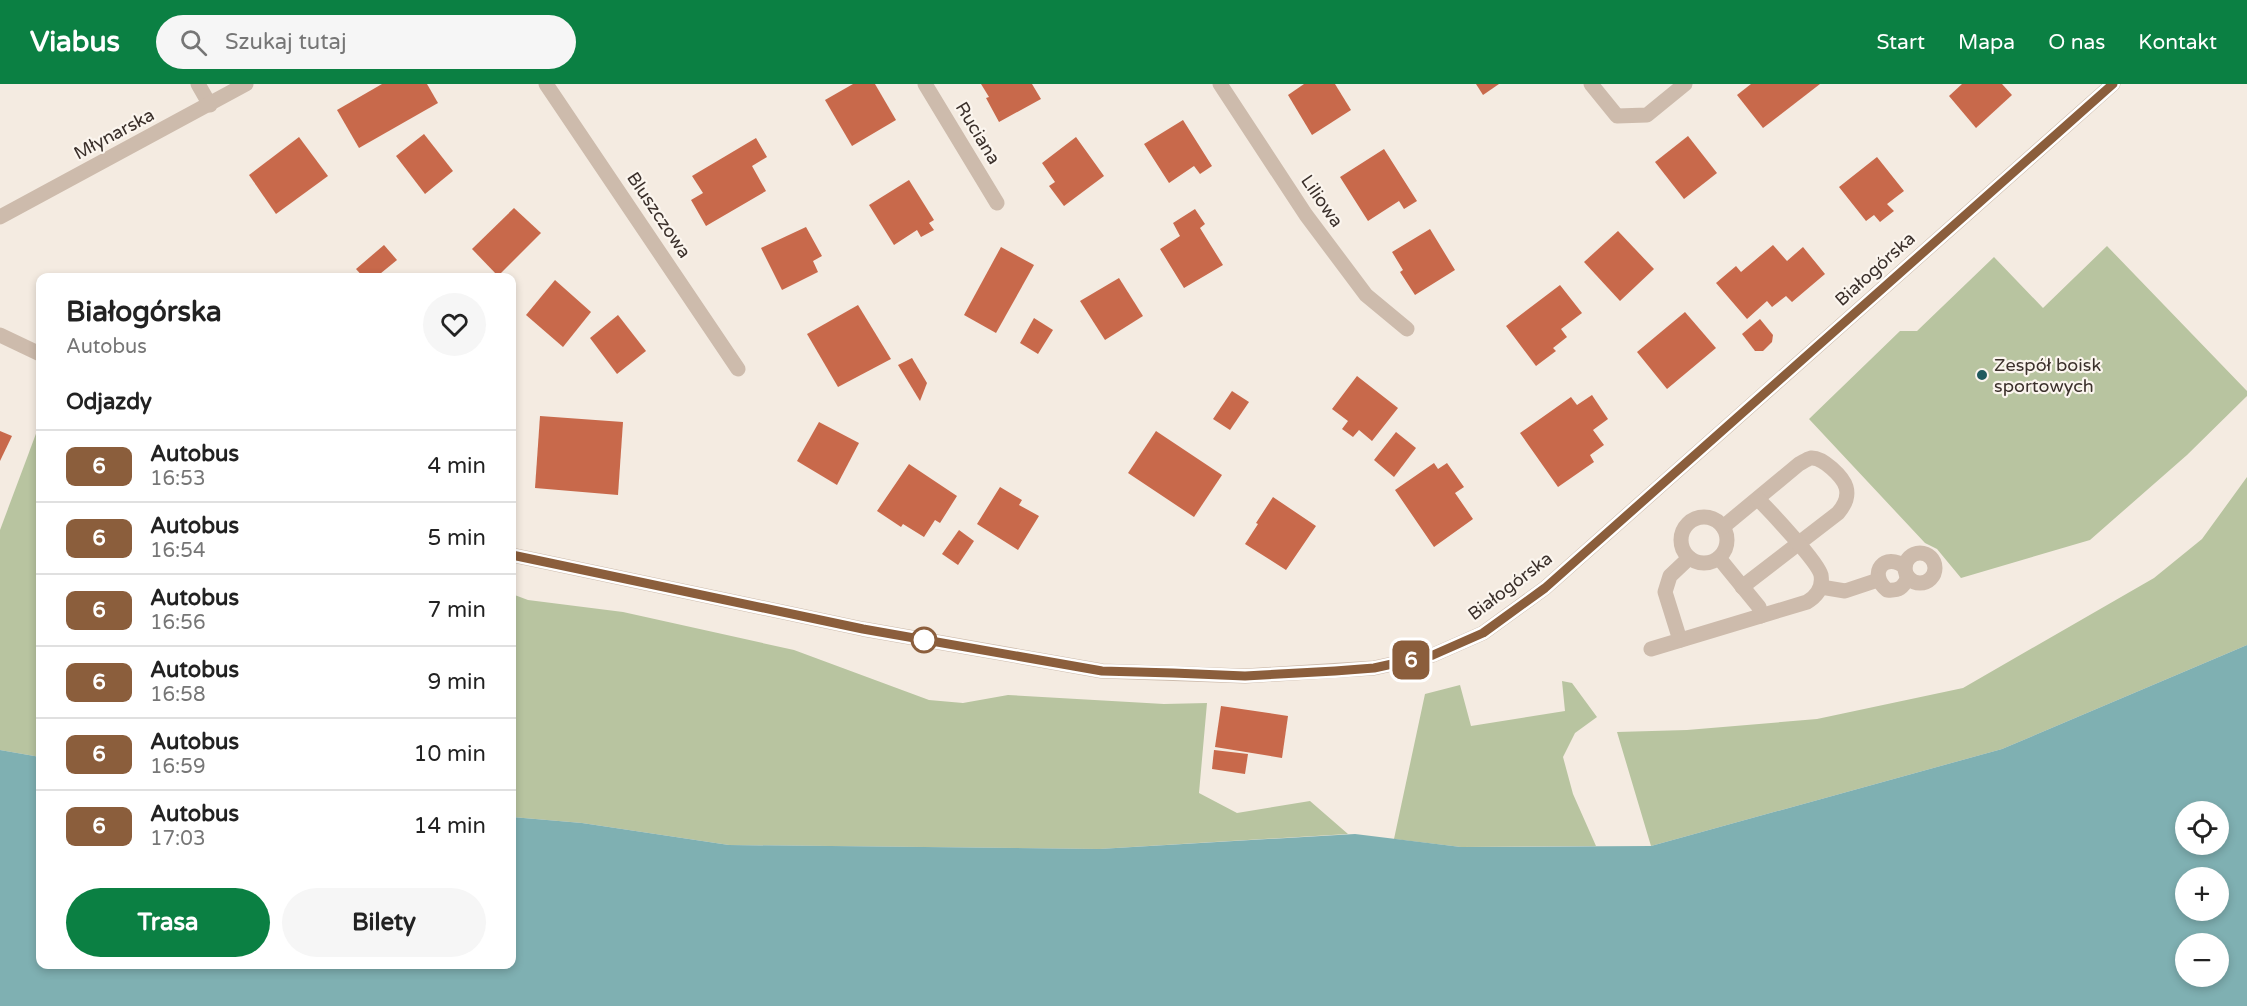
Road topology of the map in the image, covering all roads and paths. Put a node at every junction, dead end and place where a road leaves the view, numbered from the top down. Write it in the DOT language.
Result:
graph roads {
  1 [pos="198,84"];
  2 [pos="246,84"];
  3 [pos="546,84"];
  4 [pos="925,84"];
  5 [pos="1220,84"];
  6 [pos="1591,84"];
  7 [pos="1684,84"];
  8 [pos="2108,86"];
  9 [pos="210,105"];
  10 [pos="997,203"];
  11 [pos="0,218"];
  12 [pos="1407,329"];
  13 [pos="0,335"];
  14 [pos="36,352"];
  15 [pos="738,369"];
  16 [pos="1758,499"];
  17 [pos="1723,527"];
  18 [pos="1798,544"];
  19 [pos="516,556"];
  20 [pos="1689,558"];
  21 [pos="1719,558"];
  22 [pos="1878,580"];
  23 [pos="1742,587"];
  24 [pos="1821,587"];
  25 [pos="1761,616"];
  26 [pos="1680,640"];
  27 [pos="1652,649"];
  1 -- 9 [label="street"];
  2 -- 9 [label="street, Młynarska"];
  3 -- 15 [label="street, Bluszczowa"];
  4 -- 10 [label="street, Ruciana"];
  5 -- 12 [label="street, Liliowa"];
  6 -- 7 [label="street"];
  8 -- 19 [label="street, Białogórska"];
  9 -- 11 [label="street, Młynarska"];
  13 -- 14 [label="street"];
  16 -- 17 [label="street"];
  16 -- 18 [label="street"];
  16 -- 18 [label="street"];
  17 -- 20 [label="street"];
  17 -- 21 [label="street"];
  18 -- 23 [label="street"];
  18 -- 24 [label="street"];
  20 -- 21 [label="street"];
  20 -- 26 [label="street"];
  21 -- 23 [label="street"];
  22 -- 22 [label="street"];
  22 -- 24 [label="street"];
  23 -- 25 [label="street"];
  24 -- 25 [label="street"];
  25 -- 26 [label="street"];
  26 -- 27 [label="street"];
}
